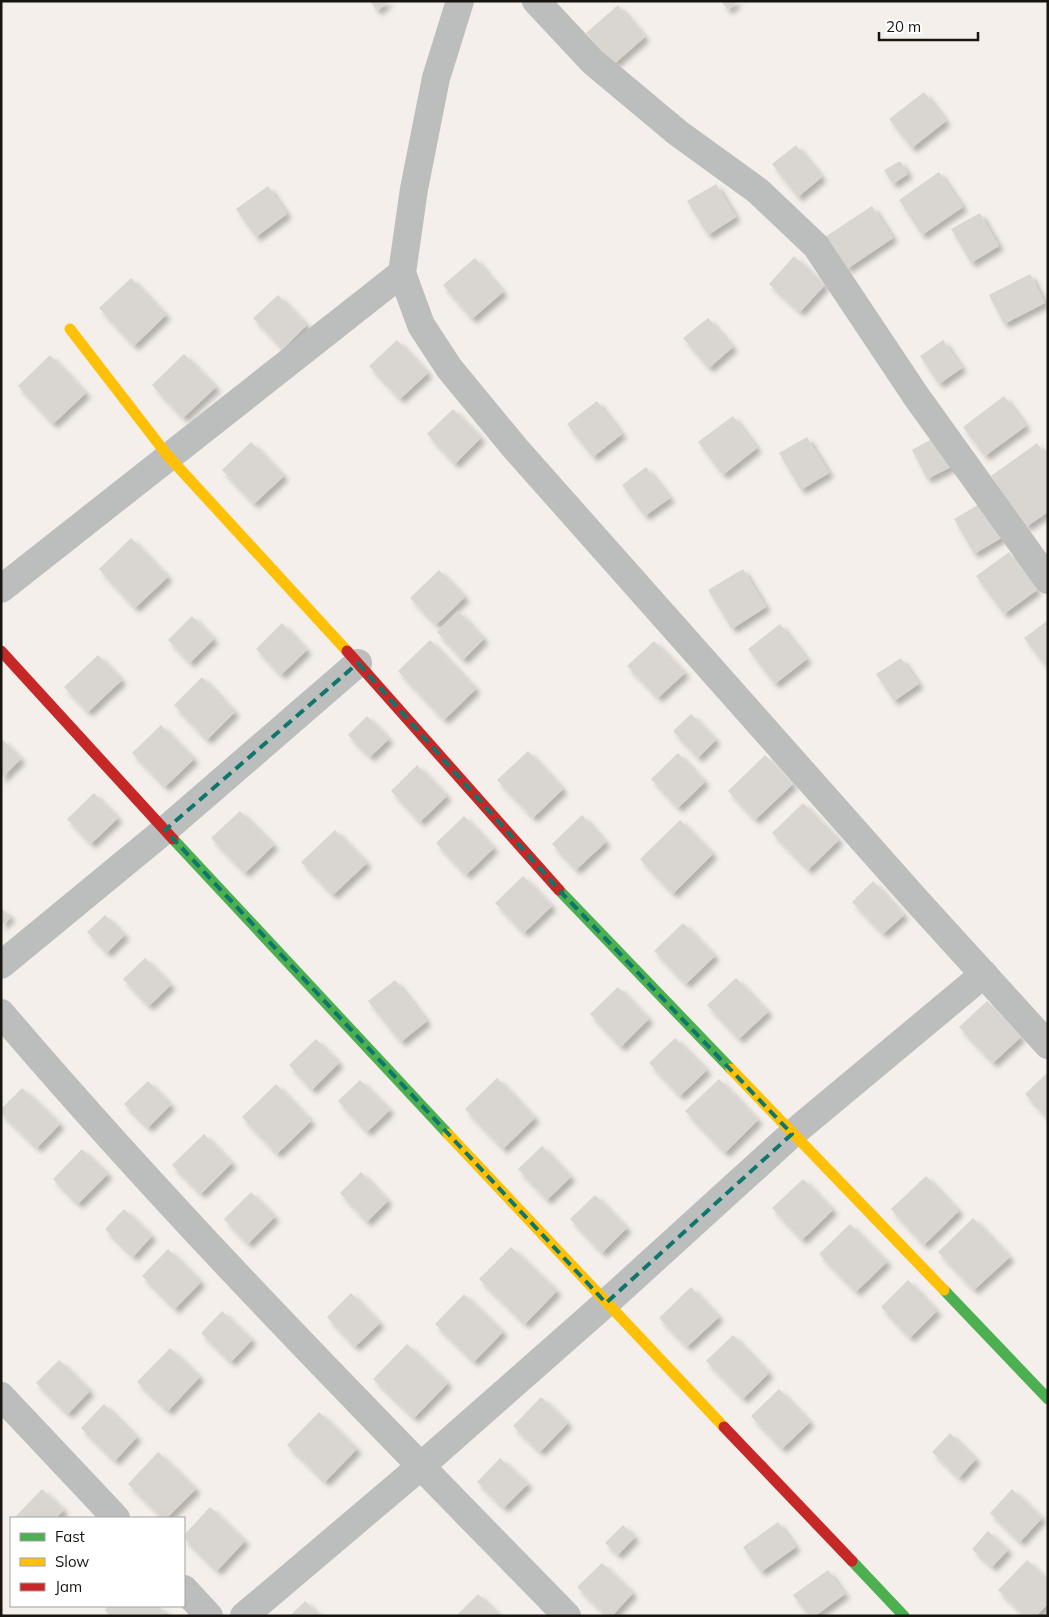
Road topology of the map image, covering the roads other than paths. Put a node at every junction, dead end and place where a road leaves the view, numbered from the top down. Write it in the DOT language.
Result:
graph roads {
  1 [pos="460,1"];
  2 [pos="536,1"];
  3 [pos="402,273"];
  4 [pos="70,329"];
  5 [pos="168,456"];
  6 [pos="1048,580"];
  7 [pos="1,589"];
  8 [pos="1,651"];
  9 [pos="358,663"];
  10 [pos="165,830"];
  11 [pos="1,965"];
  12 [pos="984,974"];
  13 [pos="1,1013"];
  14 [pos="1048,1045"];
  15 [pos="792,1134"];
  16 [pos="606,1303"];
  17 [pos="1,1396"];
  18 [pos="1048,1399"];
  19 [pos="421,1466"];
  20 [pos="115,1517"];
  21 [pos="185,1590"];
  22 [pos="209,1616"];
  23 [pos="244,1616"];
  24 [pos="567,1616"];
  25 [pos="904,1616"];
  1 -- 3 [label="street"];
  2 -- 6 [label="street"];
  3 -- 5 [label="street"];
  3 -- 12 [label="street"];
  4 -- 5 [label="street"];
  5 -- 7 [label="street"];
  5 -- 9 [label="street"];
  8 -- 10 [label="street"];
  9 -- 10 [label="street"];
  9 -- 15 [label="street"];
  10 -- 11 [label="street"];
  10 -- 16 [label="street"];
  12 -- 14 [label="street"];
  12 -- 15 [label="street"];
  13 -- 19 [label="street"];
  15 -- 16 [label="street"];
  15 -- 18 [label="street"];
  16 -- 19 [label="street"];
  16 -- 25 [label="street"];
  17 -- 20 [label="street"];
  19 -- 23 [label="street"];
  19 -- 24 [label="street"];
  21 -- 22 [label="street"];
}
